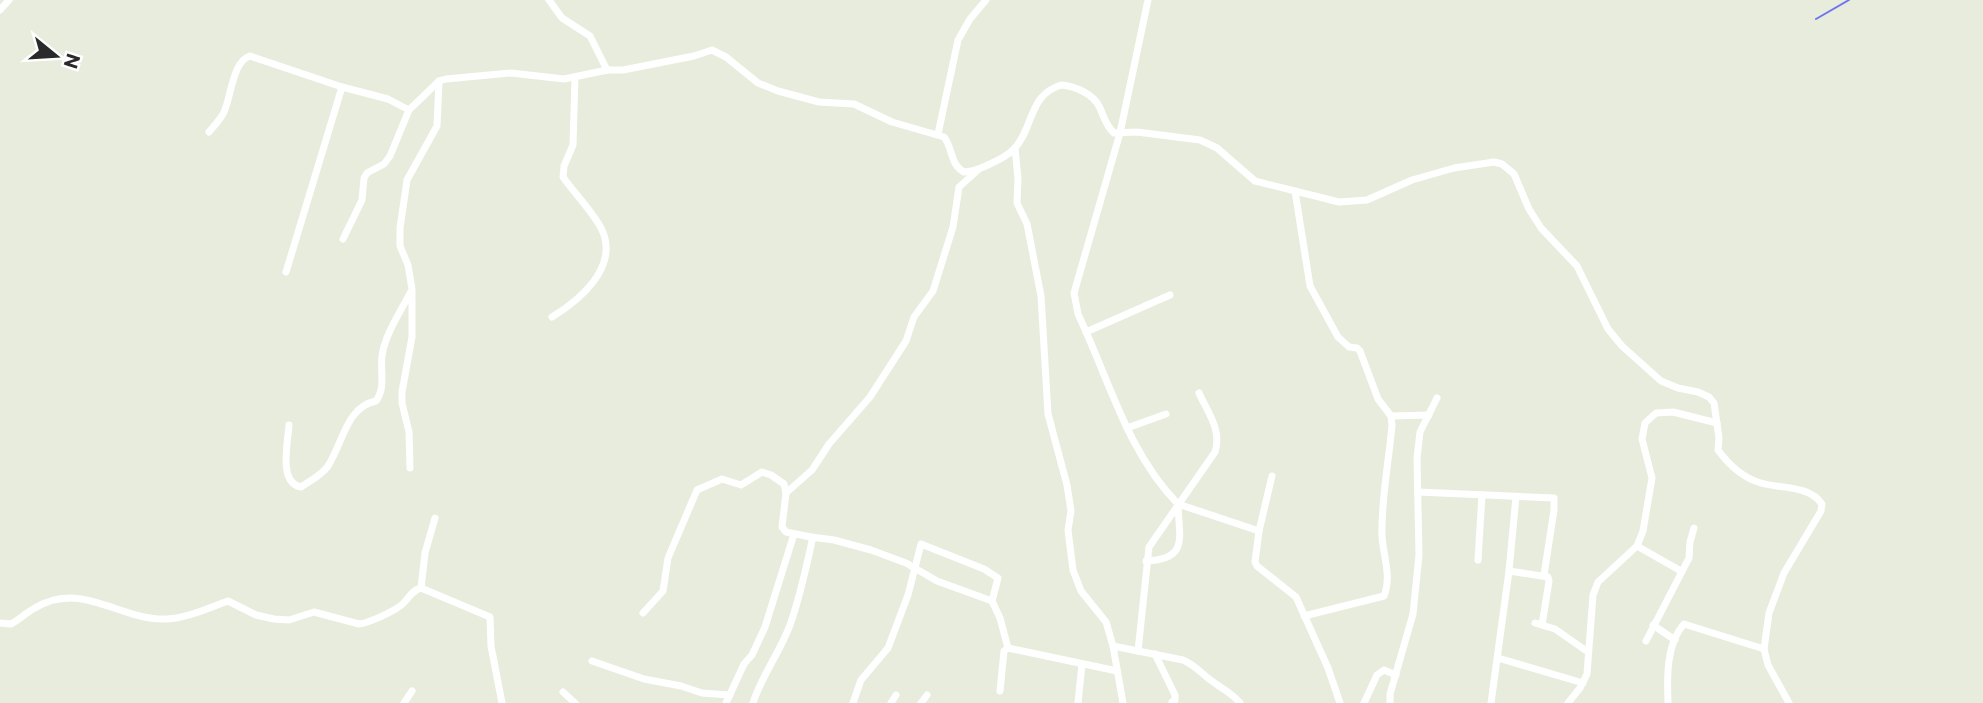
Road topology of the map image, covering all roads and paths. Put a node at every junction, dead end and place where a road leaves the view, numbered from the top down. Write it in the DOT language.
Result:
graph roads {
  1 [pos="9,0"];
  2 [pos="549,0"];
  3 [pos="986,0"];
  4 [pos="1148,0"];
  5 [pos="0,10"];
  6 [pos="607,70"];
  7 [pos="575,76"];
  8 [pos="439,81"];
  9 [pos="342,87"];
  10 [pos="409,110"];
  11 [pos="209,132"];
  12 [pos="938,134"];
  13 [pos="1120,134"];
  14 [pos="1015,148"];
  15 [pos="978,170"];
  16 [pos="1295,191"];
  17 [pos="343,239"];
  18 [pos="286,272"];
  19 [pos="412,289"];
  20 [pos="1170,295"];
  21 [pos="552,317"];
  22 [pos="1086,332"];
  23 [pos="1199,393"];
  24 [pos="1437,398"];
  25 [pos="1166,414"];
  26 [pos="1429,415"];
  27 [pos="1391,416"];
  28 [pos="1717,423"];
  29 [pos="289,425"];
  30 [pos="1127,428"];
  31 [pos="410,468"];
  32 [pos="1272,476"];
  33 [pos="1418,492"];
  34 [pos="786,493"];
  35 [pos="1482,495"];
  36 [pos="1516,497"];
  37 [pos="1178,504"];
  38 [pos="435,518"];
  39 [pos="1694,528"];
  40 [pos="1259,531"];
  41 [pos="794,534"];
  42 [pos="811,537"];
  43 [pos="1637,546"];
  44 [pos="1478,560"];
  45 [pos="1146,561"];
  46 [pos="916,569"];
  47 [pos="1509,570"];
  48 [pos="1681,571"];
  49 [pos="1544,575"];
  50 [pos="421,588"];
  51 [pos="992,601"];
  52 [pos="643,613"];
  53 [pos="1304,616"];
  54 [pos="0,623"];
  55 [pos="1653,625"];
  56 [pos="1675,640"];
  57 [pos="1646,641"];
  58 [pos="1113,646"];
  59 [pos="1007,648"];
  60 [pos="1763,649"];
  61 [pos="1138,651"];
  62 [pos="1588,652"];
  63 [pos="1155,654"];
  64 [pos="1498,657"];
  65 [pos="592,661"];
  66 [pos="1082,664"];
  67 [pos="1118,671"];
  68 [pos="1396,675"];
  69 [pos="1583,683"];
  70 [pos="412,691"];
  71 [pos="1000,691"];
  72 [pos="563,692"];
  73 [pos="730,695"];
  74 [pos="896,695"];
  75 [pos="927,695"];
  76 [pos="1172,702"];
  77 [pos="404,703"];
  78 [pos="502,703"];
  79 [pos="575,703"];
  80 [pos="726,703"];
  81 [pos="753,703"];
  82 [pos="853,703"];
  83 [pos="891,703"];
  84 [pos="921,703"];
  85 [pos="1078,703"];
  86 [pos="1123,703"];
  87 [pos="1240,703"];
  88 [pos="1340,703"];
  89 [pos="1364,703"];
  90 [pos="1390,703"];
  91 [pos="1491,703"];
  92 [pos="1568,703"];
  93 [pos="1668,703"];
  94 [pos="1789,703"];
  1 -- 5 [label="street"];
  2 -- 6 [label="street"];
  3 -- 12 [label="street"];
  4 -- 13 [label="street"];
  6 -- 7 [label="street"];
  6 -- 12 [label="street"];
  7 -- 8 [label="street"];
  7 -- 21 [label="street"];
  8 -- 10 [label="street"];
  8 -- 19 [label="street"];
  9 -- 10 [label="street"];
  9 -- 11 [label="street"];
  9 -- 18 [label="street"];
  10 -- 17 [label="street"];
  12 -- 15 [label="street"];
  13 -- 14 [label="street"];
  13 -- 16 [label="street"];
  13 -- 22 [label="street"];
  14 -- 15 [label="street"];
  14 -- 58 [label="street"];
  15 -- 34 [label="street"];
  16 -- 27 [label="street"];
  16 -- 28 [label="street"];
  19 -- 29 [label="street"];
  19 -- 31 [label="street"];
  20 -- 22 [label="street"];
  22 -- 30 [label="street"];
  23 -- 37 [label="street"];
  24 -- 26 [label="street"];
  25 -- 30 [label="street"];
  26 -- 27 [label="street"];
  26 -- 33 [label="street"];
  27 -- 53 [label="street"];
  28 -- 43 [label="street"];
  28 -- 60 [label="street"];
  30 -- 37 [label="street"];
  32 -- 40 [label="street"];
  33 -- 35 [label="street"];
  33 -- 68 [label="street"];
  34 -- 41 [label="street"];
  34 -- 52 [label="street"];
  35 -- 36 [label="street"];
  35 -- 44 [label="street"];
  36 -- 47 [label="street"];
  36 -- 49 [label="street"];
  37 -- 40 [label="street"];
  37 -- 45 [label="street"];
  37 -- 45 [label="street"];
  38 -- 50 [label="street"];
  39 -- 48 [label="street"];
  40 -- 53 [label="street"];
  41 -- 42 [label="street"];
  41 -- 73 [label="street"];
  42 -- 46 [label="street"];
  42 -- 81 [label="street"];
  43 -- 48 [label="street"];
  43 -- 62 [label="street"];
  45 -- 61 [label="street"];
  46 -- 51 [label="street"];
  46 -- 51 [label="street"];
  46 -- 82 [label="street"];
  47 -- 49 [label="street"];
  47 -- 64 [label="street"];
  48 -- 55 [label="street"];
  49 -- 62 [label="street"];
  50 -- 54 [label="street"];
  50 -- 78 [label="street"];
  51 -- 59 [label="street"];
  53 -- 88 [label="street"];
  55 -- 56 [label="street"];
  55 -- 57 [label="street"];
  56 -- 60 [label="street"];
  56 -- 93 [label="street"];
  58 -- 61 [label="street"];
  58 -- 67 [label="street"];
  59 -- 66 [label="street"];
  59 -- 71 [label="street"];
  60 -- 94 [label="street"];
  61 -- 63 [label="street"];
  62 -- 69 [label="street"];
  63 -- 76 [label="street"];
  63 -- 87 [label="street"];
  64 -- 69 [label="street"];
  64 -- 91 [label="street"];
  65 -- 73 [label="street"];
  66 -- 67 [label="street"];
  66 -- 85 [label="street"];
  67 -- 86 [label="street"];
  68 -- 89 [label="street"];
  68 -- 90 [label="street"];
  69 -- 92 [label="street"];
  70 -- 77 [label="street"];
  72 -- 79 [label="street"];
  73 -- 80 [label="street"];
  74 -- 83 [label="street"];
  75 -- 84 [label="street"];
}
